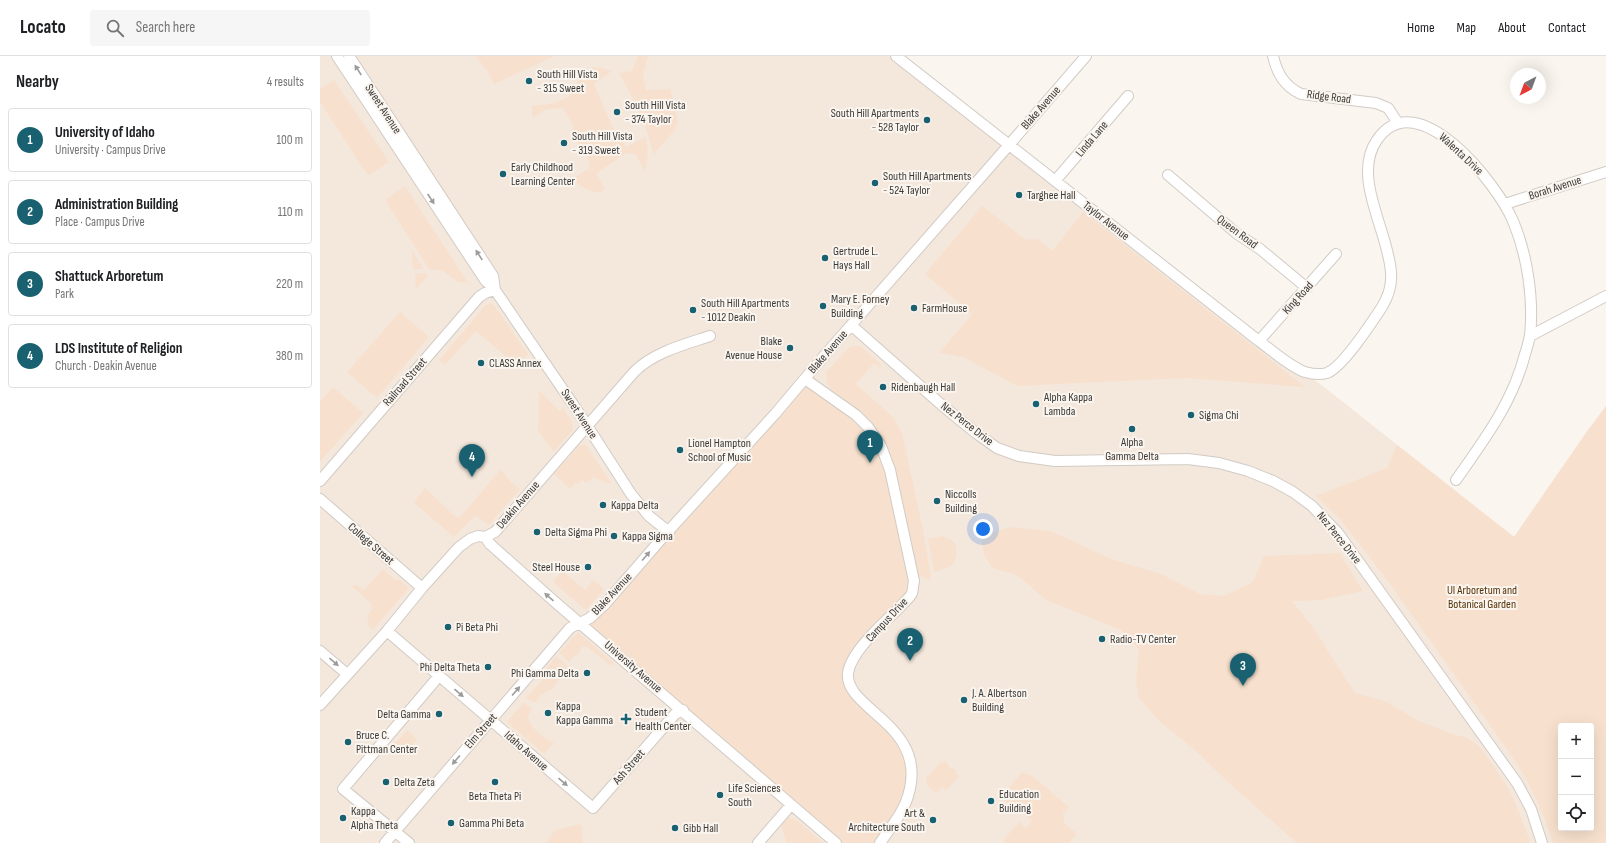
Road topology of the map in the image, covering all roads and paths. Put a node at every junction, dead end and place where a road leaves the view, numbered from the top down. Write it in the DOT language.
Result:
graph roads {
  1 [pos="896,56"];
  2 [pos="1086,56"];
  3 [pos="1273,56"];
  4 [pos="343,57"];
  5 [pos="1128,96"];
  6 [pos="1398,123"];
  7 [pos="1009,145"];
  8 [pos="414,164"];
  9 [pos="1606,172"];
  10 [pos="1168,175"];
  11 [pos="1055,182"];
  12 [pos="1505,204"];
  13 [pos="1336,254"];
  14 [pos="1307,288"];
  15 [pos="495,290"];
  16 [pos="1606,296"];
  17 [pos="852,325"];
  18 [pos="710,336"];
  19 [pos="1530,336"];
  20 [pos="1259,341"];
  21 [pos="805,379"];
  22 [pos="587,427"];
  23 [pos="1456,480"];
  24 [pos="320,481"];
  25 [pos="320,499"];
  26 [pos="669,532"];
  27 [pos="485,537"];
  28 [pos="422,588"];
  29 [pos="580,622"];
  30 [pos="387,631"];
  31 [pos="320,651"];
  32 [pos="347,674"];
  33 [pos="439,676"];
  34 [pos="320,705"];
  35 [pos="683,710"];
  36 [pos="491,720"];
  37 [pos="791,805"];
  38 [pos="592,808"];
  39 [pos="394,832"];
  40 [pos="385,843"];
  41 [pos="409,843"];
  42 [pos="758,843"];
  43 [pos="836,843"];
  44 [pos="880,843"];
  45 [pos="1542,843"];
  1 -- 7 [label="street, Taylor Avenue"];
  2 -- 7 [label="street, Blake Avenue"];
  3 -- 6 [label="street, Ridge Road"];
  8 -- 4 [label="street, Sweet Avenue, one-way"];
  4 -- 8 [label="street, Sweet Avenue"];
  5 -- 11 [label="street, Linda Lane"];
  6 -- 12 [label="street, Walenta Drive"];
  6 -- 20 [label="street, Taylor Avenue"];
  7 -- 11 [label="street, Taylor Avenue"];
  7 -- 17 [label="street, Blake Avenue"];
  8 -- 15 [label="street, Sweet Avenue"];
  9 -- 12 [label="street, Borah Avenue"];
  10 -- 14 [label="street, Queen Road"];
  11 -- 20 [label="street, Taylor Avenue"];
  12 -- 19 [label="street, Walenta Drive"];
  13 -- 14 [label="street, King Road"];
  14 -- 20 [label="street, King Road"];
  15 -- 22 [label="street, Sweet Avenue"];
  15 -- 24 [label="street, Railroad Street"];
  16 -- 19 [label="street"];
  17 -- 21 [label="street, Blake Avenue"];
  17 -- 45 [label="street, Nez Perce Drive"];
  18 -- 22 [label="street, Deakin Avenue"];
  19 -- 23 [label="street, Walenta Drive"];
  21 -- 26 [label="street, Blake Avenue"];
  21 -- 44 [label="street, Campus Drive"];
  22 -- 26 [label="street, Sweet Avenue"];
  22 -- 27 [label="street, Deakin Avenue"];
  25 -- 28 [label="street, College Street"];
  29 -- 26 [label="street, Blake Avenue, one-way"];
  27 -- 28 [label="street, Deakin Avenue"];
  29 -- 27 [label="street, University Avenue, one-way"];
  28 -- 30 [label="street, Deakin Avenue"];
  29 -- 35 [label="street, University Avenue"];
  36 -- 29 [label="street, Elm Street, one-way"];
  30 -- 32 [label="street, Deakin Avenue"];
  30 -- 33 [label="street, Idaho Avenue"];
  31 -- 32 [label="street, one-way"];
  32 -- 34 [label="street, Deakin Avenue"];
  33 -- 36 [label="street, Idaho Avenue, one-way"];
  33 -- 39 [label="street"];
  35 -- 37 [label="street, University Avenue"];
  35 -- 38 [label="street, Ash Street"];
  36 -- 38 [label="street, Idaho Avenue, one-way"];
  36 -- 39 [label="street, Elm Street, one-way"];
  37 -- 42 [label="street"];
  37 -- 43 [label="street, University Avenue"];
  39 -- 40 [label="street, Elm Street"];
  39 -- 41 [label="street"];
}
